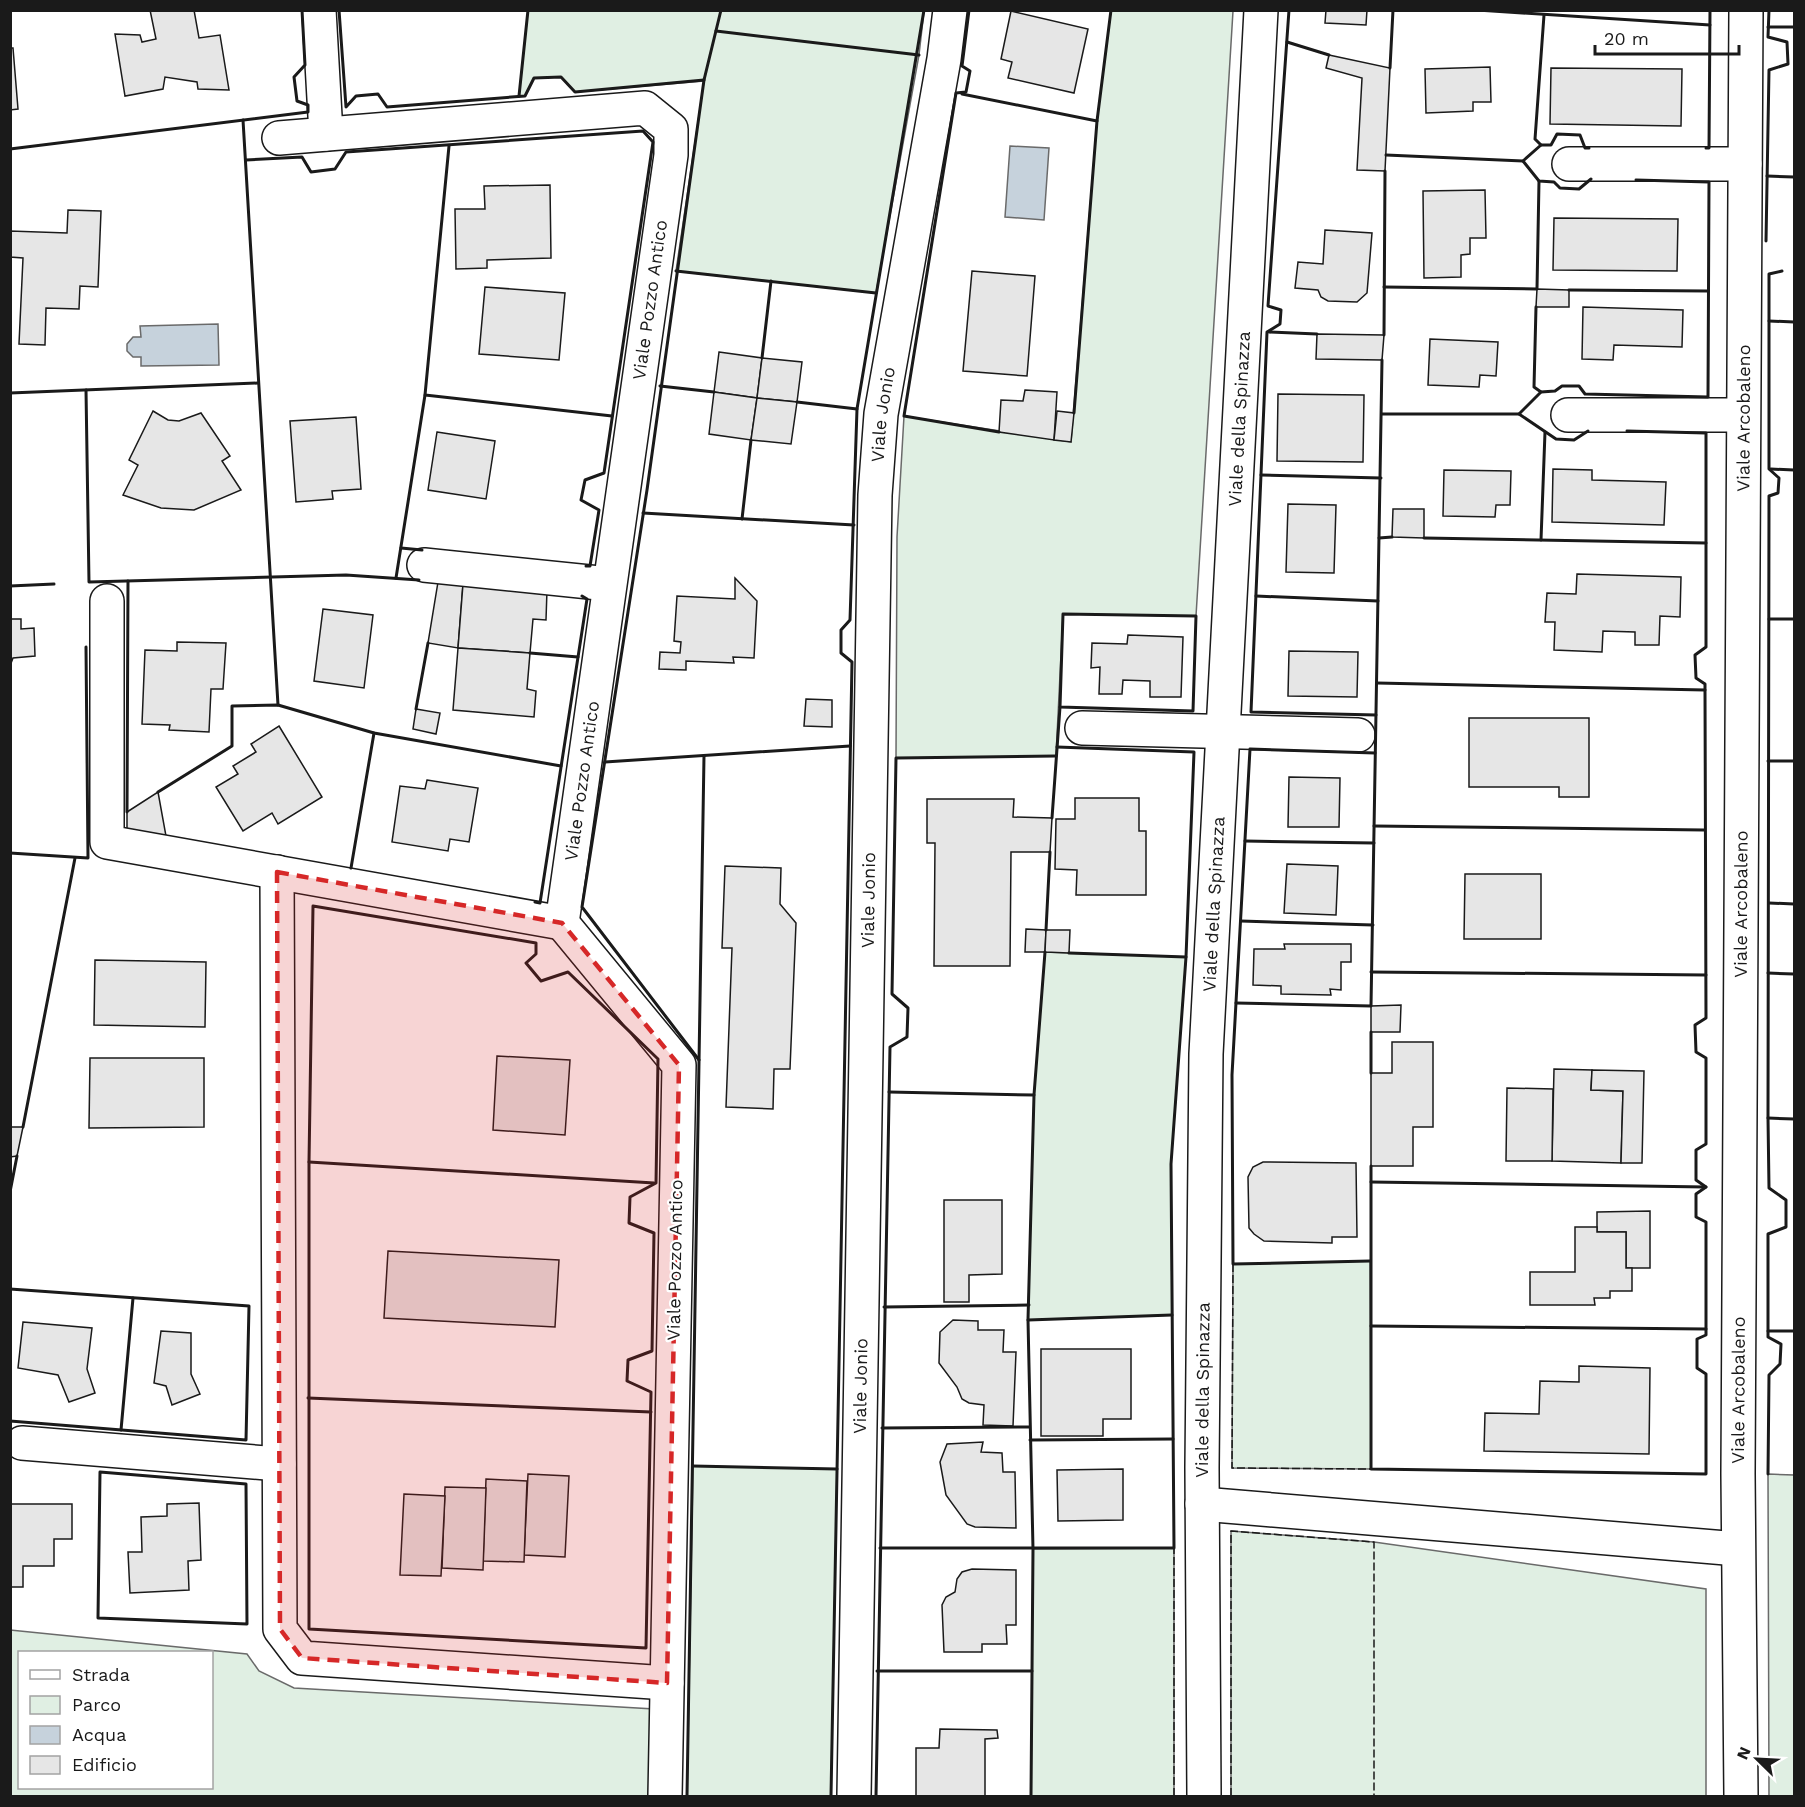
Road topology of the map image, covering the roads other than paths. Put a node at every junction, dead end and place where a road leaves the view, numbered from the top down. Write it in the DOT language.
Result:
graph roads {
  1 [pos="319,10"];
  2 [pos="950,10"];
  3 [pos="1261,10"];
  4 [pos="1746,10"];
  5 [pos="326,134"];
  6 [pos="279,138"];
  7 [pos="1569,164"];
  8 [pos="1745,164"];
  9 [pos="1568,415"];
  10 [pos="1743,415"];
  11 [pos="424,566"];
  12 [pos="609,584"];
  13 [pos="107,600"];
  14 [pos="1082,728"];
  15 [pos="1221,732"];
  16 [pos="1358,735"];
  17 [pos="277,872"];
  18 [pos="562,923"];
  19 [pos="22,1443"];
  20 [pos="279,1464"];
  21 [pos="1202,1504"];
  22 [pos="1738,1549"];
  23 [pos="667,1683"];
  24 [pos="665,1797"];
  25 [pos="854,1797"];
  26 [pos="1204,1797"];
  27 [pos="1741,1797"];
  1 -- 5 [label="street"];
  2 -- 25 [label="street, Viale Jonio"];
  3 -- 15 [label="street, Viale della Spinazza"];
  4 -- 8 [label="street, Viale Arcobaleno"];
  5 -- 6 [label="street, Viale Pozzo Antico"];
  5 -- 12 [label="street, Viale Pozzo Antico"];
  7 -- 8 [label="street"];
  8 -- 10 [label="street, Viale Arcobaleno"];
  9 -- 10 [label="street"];
  10 -- 22 [label="street, Viale Arcobaleno"];
  11 -- 12 [label="street"];
  12 -- 18 [label="street, Viale Pozzo Antico"];
  13 -- 17 [label="street"];
  14 -- 15 [label="street"];
  15 -- 16 [label="street"];
  15 -- 21 [label="street, Viale della Spinazza"];
  17 -- 18 [label="street"];
  17 -- 20 [label="street"];
  18 -- 23 [label="street, Viale Pozzo Antico"];
  19 -- 20 [label="street"];
  20 -- 23 [label="street"];
  21 -- 22 [label="street"];
  21 -- 26 [label="street, Viale della Spinazza"];
  22 -- 27 [label="street, Viale Arcobaleno"];
  23 -- 24 [label="street, Viale Pozzo Antico"];
}
